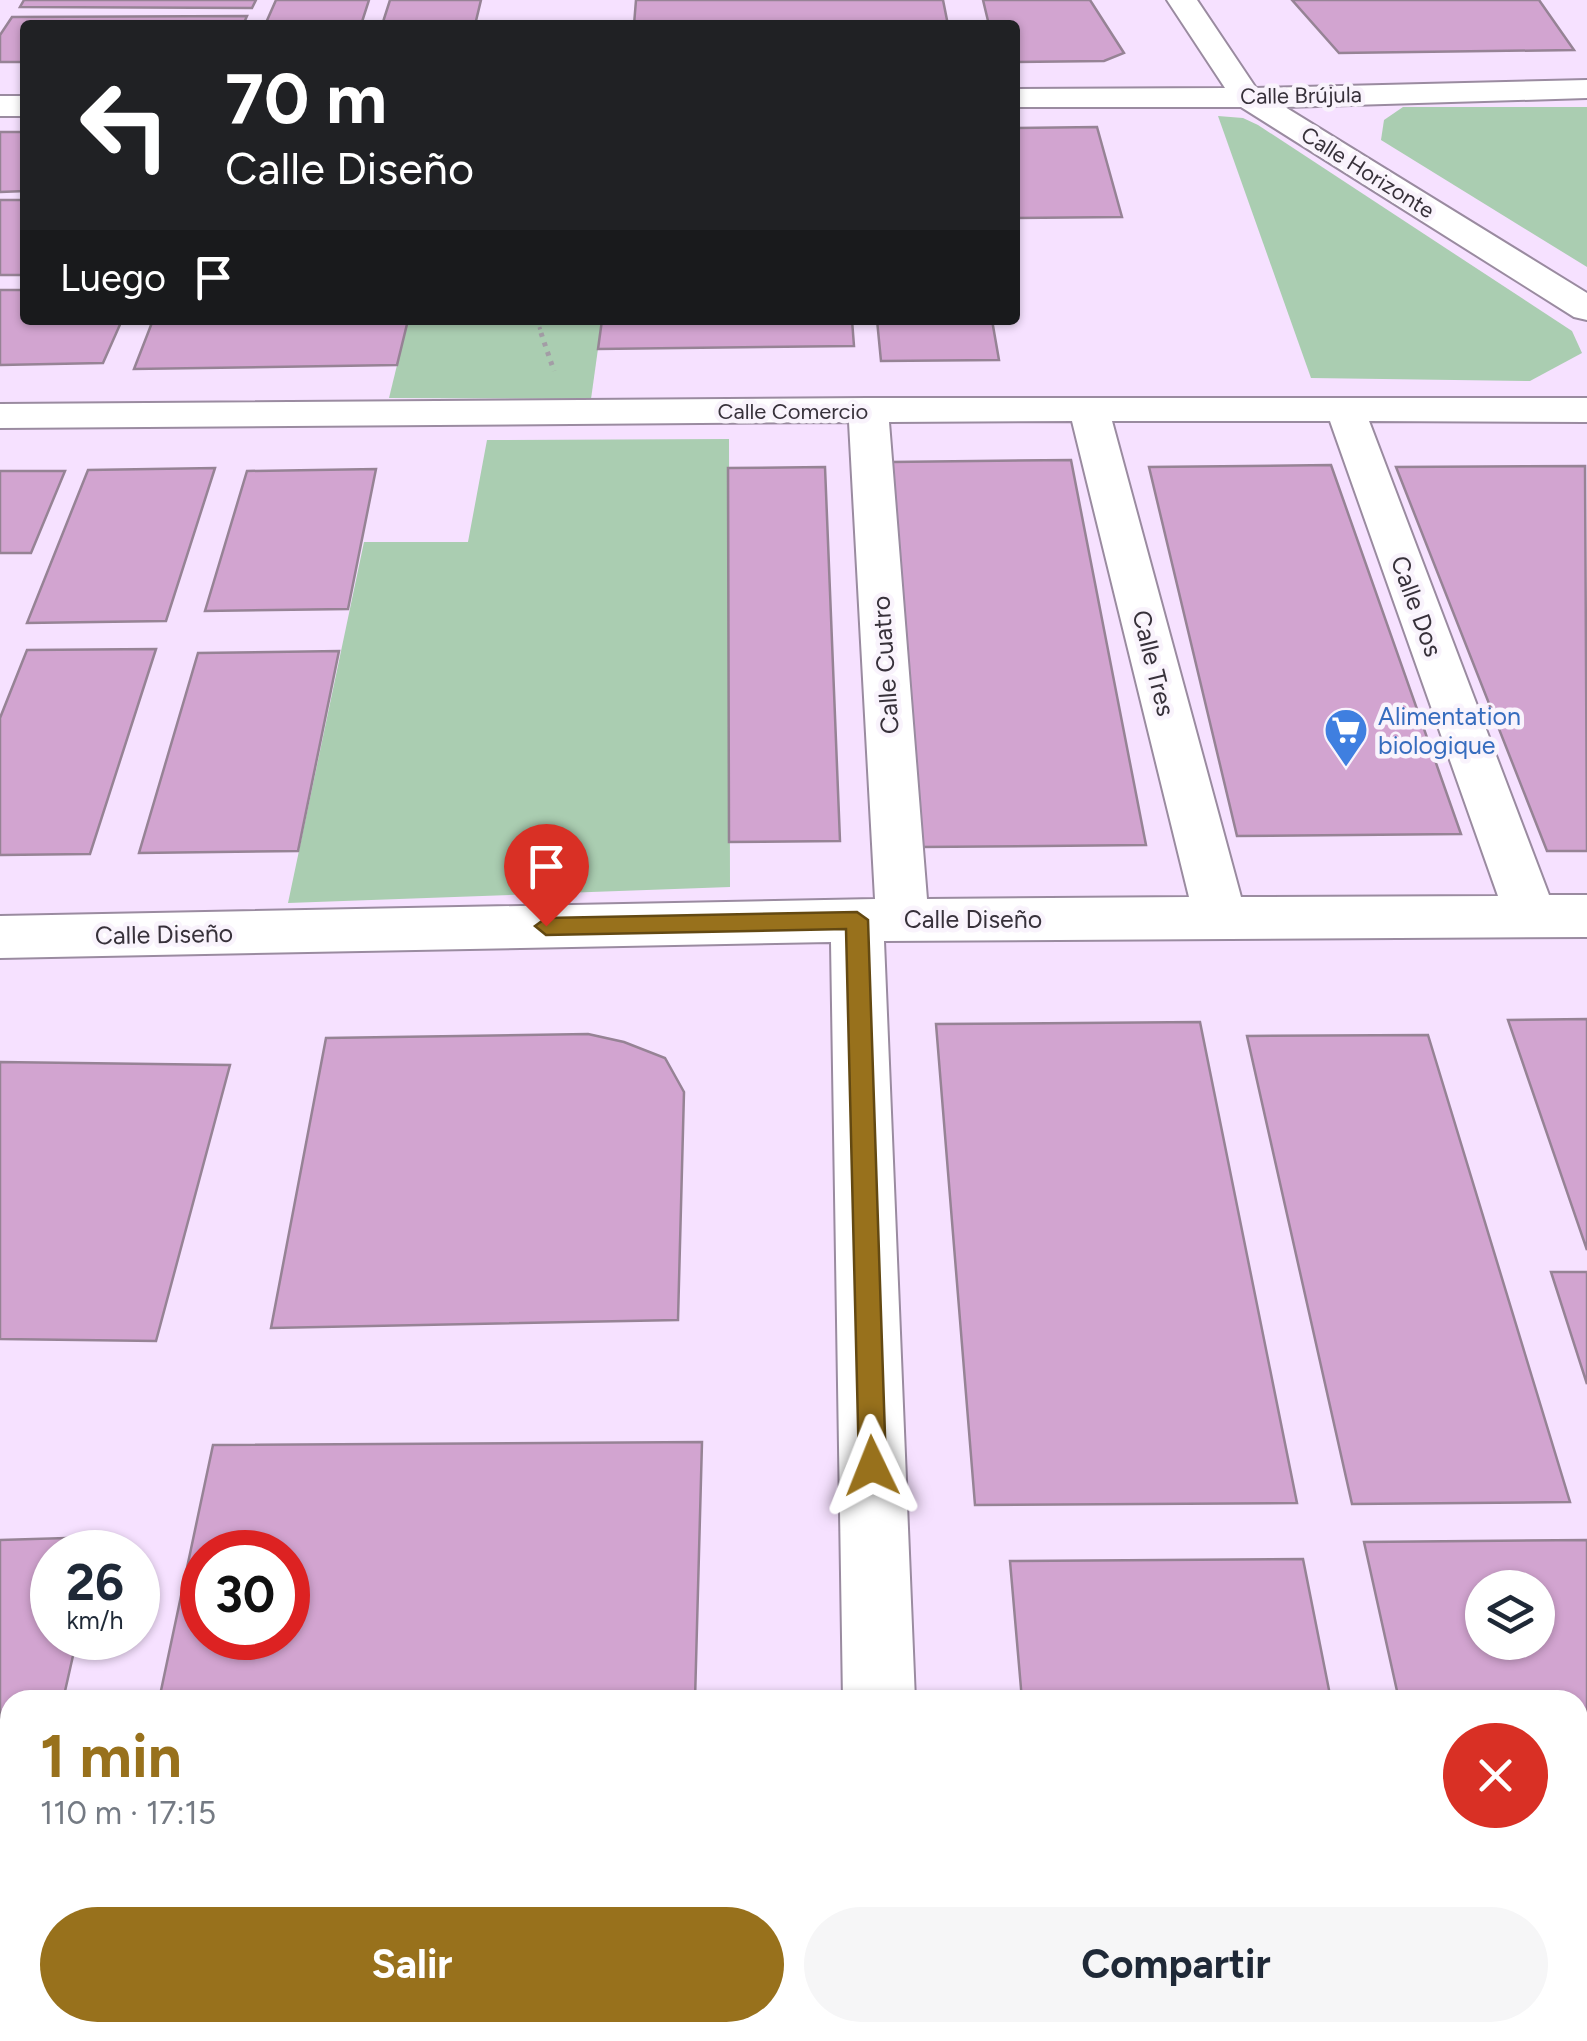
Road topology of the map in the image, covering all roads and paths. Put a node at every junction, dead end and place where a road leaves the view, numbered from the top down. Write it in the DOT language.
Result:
graph roads {
  1 [pos="1182,0"];
  2 [pos="1197,0"];
  3 [pos="1587,89"];
  4 [pos="1246,96"];
  5 [pos="1294,97"];
  6 [pos="1020,98"];
  7 [pos="1587,285"];
  8 [pos="1587,308"];
  9 [pos="1089,409"];
  10 [pos="1346,409"];
  11 [pos="868,410"];
  12 [pos="0,416"];
  13 [pos="1584,416"];
  14 [pos="1530,916"];
  15 [pos="1587,916"];
  16 [pos="1220,917"];
  17 [pos="880,920"];
  18 [pos="0,937"];
  19 [pos="879,1690"];
  1 -- 4 [label="street, Calle Horizonte"];
  2 -- 5 [label="street, Calle Horizonte"];
  3 -- 5 [label="street, Calle Brújula"];
  4 -- 5 [label="street, Calle Brújula"];
  4 -- 6 [label="street, Calle Brújula"];
  4 -- 8 [label="street, Calle Horizonte"];
  5 -- 7 [label="street, Calle Horizonte"];
  9 -- 10 [label="street, Calle Comercio"];
  9 -- 11 [label="street, Calle Comercio"];
  9 -- 16 [label="street, Calle Tres"];
  10 -- 13 [label="street, Calle Comercio"];
  10 -- 14 [label="street, Calle Dos"];
  11 -- 12 [label="street, Calle Comercio"];
  11 -- 17 [label="street, Calle Cuatro"];
  14 -- 15 [label="street, Calle Diseño"];
  14 -- 16 [label="street, Calle Diseño"];
  16 -- 17 [label="street, Calle Diseño"];
  17 -- 18 [label="street, Calle Diseño"];
  17 -- 19 [label="street, Calle Cuatro"];
}
